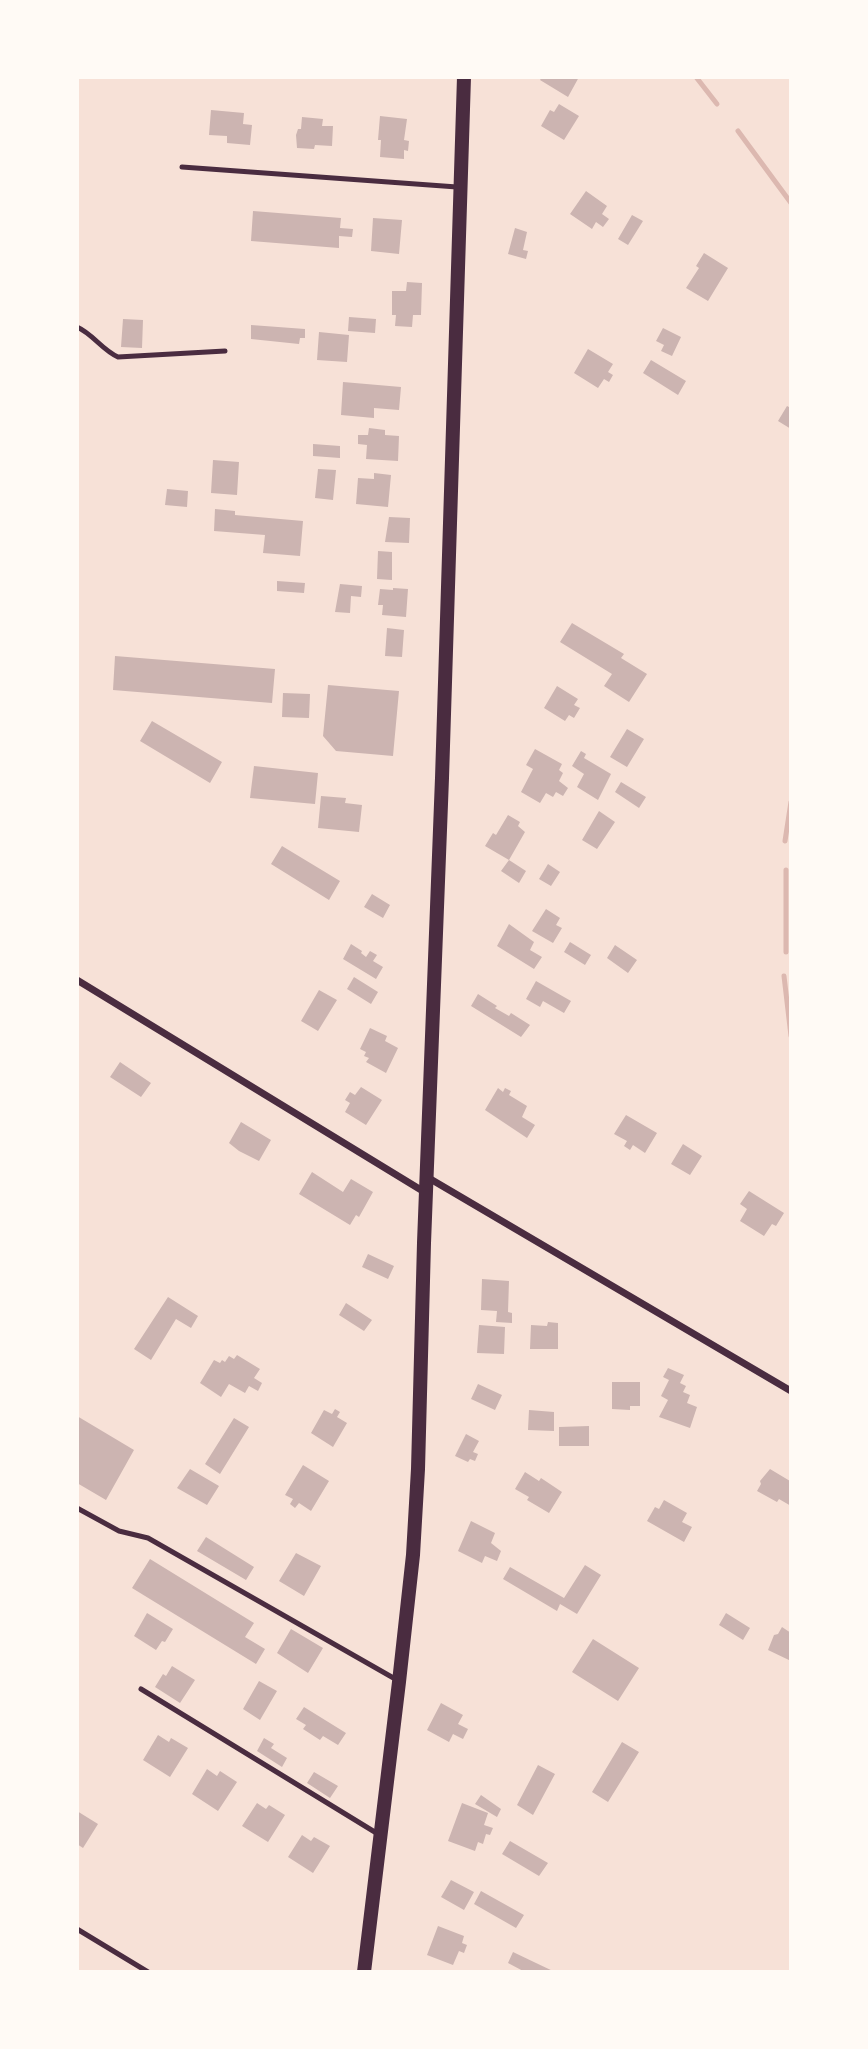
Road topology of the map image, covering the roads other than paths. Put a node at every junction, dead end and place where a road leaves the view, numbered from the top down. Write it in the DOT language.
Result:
graph roads {
  1 [pos="464,77"];
  2 [pos="182,167"];
  3 [pos="461,187"];
  4 [pos="77,327"];
  5 [pos="225,351"];
  6 [pos="77,980"];
  7 [pos="427,1177"];
  8 [pos="427,1194"];
  9 [pos="791,1391"];
  10 [pos="77,1508"];
  11 [pos="399,1682"];
  12 [pos="141,1689"];
  13 [pos="380,1836"];
  14 [pos="77,1929"];
  15 [pos="148,1972"];
  16 [pos="363,1972"];
  1 -- 3 [label="main road"];
  2 -- 3 [label="lane"];
  3 -- 7 [label="main road"];
  4 -- 5 [label="lane"];
  6 -- 8 [label="street"];
  7 -- 8 [label="main road"];
  7 -- 9 [label="street"];
  8 -- 11 [label="main road"];
  10 -- 11 [label="lane"];
  11 -- 13 [label="main road"];
  12 -- 13 [label="lane"];
  13 -- 16 [label="main road"];
  14 -- 15 [label="lane"];
}
